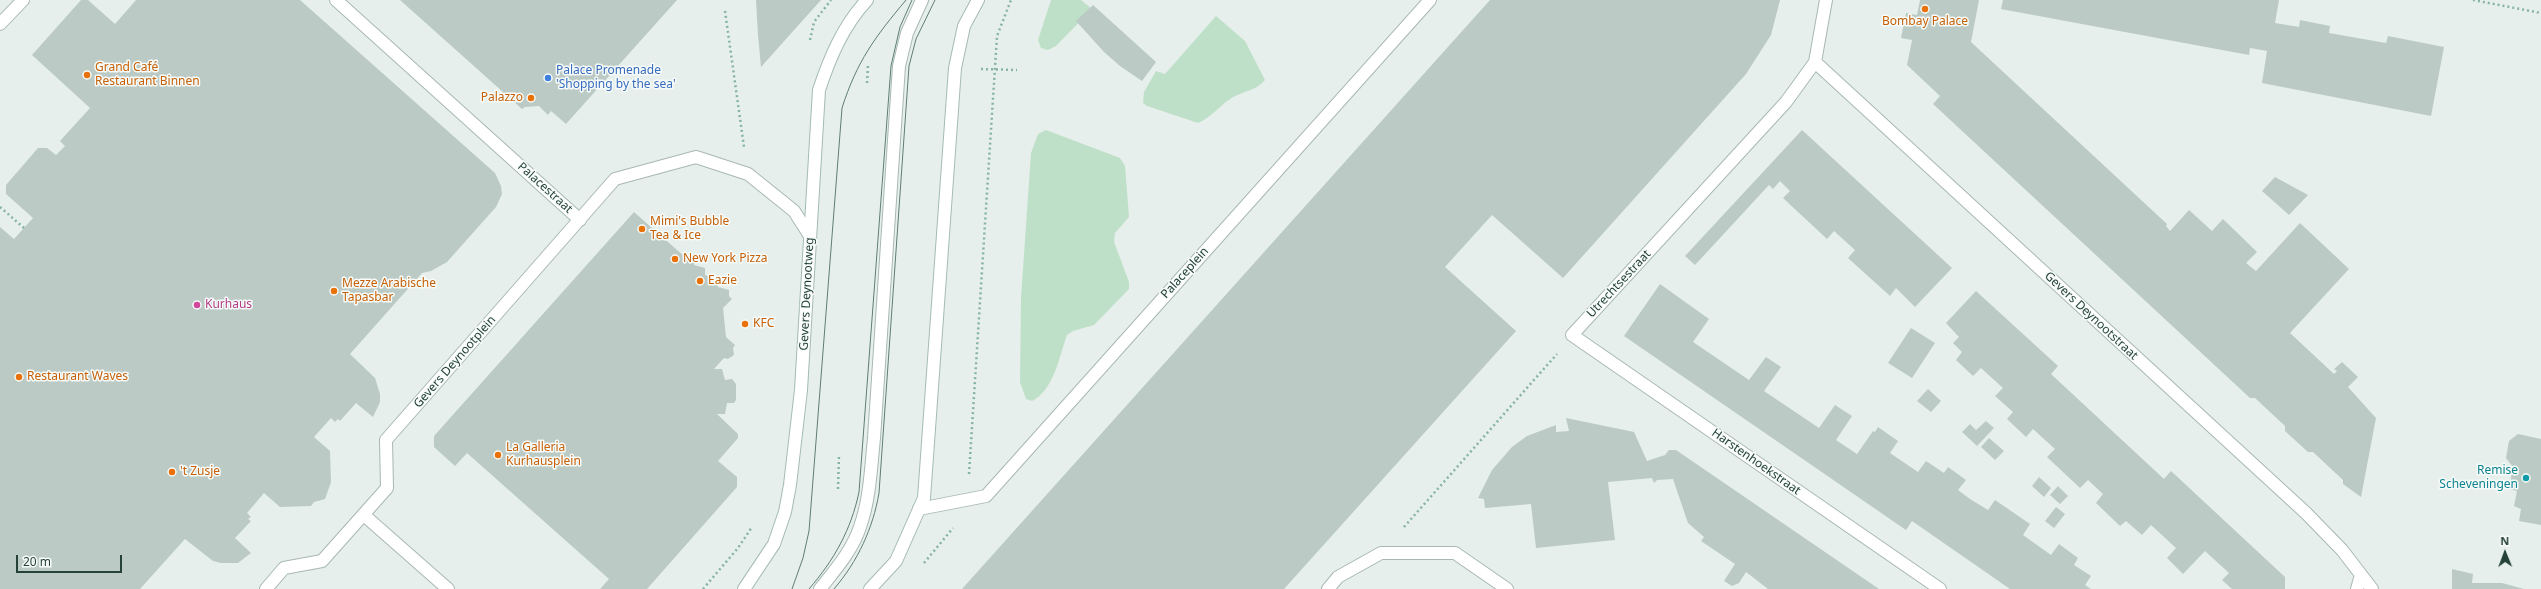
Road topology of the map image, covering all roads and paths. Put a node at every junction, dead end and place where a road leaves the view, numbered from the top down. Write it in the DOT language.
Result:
graph roads {
  1 [pos="23,0"];
  2 [pos="336,0"];
  3 [pos="867,0"];
  4 [pos="922,0"];
  5 [pos="978,0"];
  6 [pos="1011,0"];
  7 [pos="1430,0"];
  8 [pos="1826,0"];
  9 [pos="2472,0"];
  10 [pos="725,11"];
  11 [pos="2541,13"];
  12 [pos="0,24"];
  13 [pos="1815,62"];
  14 [pos="868,65"];
  15 [pos="954,68"];
  16 [pos="995,70"];
  17 [pos="1017,70"];
  18 [pos="867,83"];
  19 [pos="748,174"];
  20 [pos="0,207"];
  21 [pos="580,220"];
  22 [pos="24,228"];
  23 [pos="810,236"];
  24 [pos="1572,335"];
  25 [pos="840,456"];
  26 [pos="838,489"];
  27 [pos="961,501"];
  28 [pos="919,509"];
  29 [pos="365,516"];
  30 [pos="1381,553"];
  31 [pos="922,565"];
  32 [pos="2361,575"];
  33 [pos="266,589"];
  34 [pos="448,589"];
  35 [pos="744,589"];
  36 [pos="820,589"];
  37 [pos="870,589"];
  38 [pos="1328,589"];
  39 [pos="1507,589"];
  40 [pos="1940,589"];
  41 [pos="2357,589"];
  42 [pos="2372,589"];
  1 -- 12 [label="street"];
  2 -- 21 [label="street, Palacestraat"];
  3 -- 23 [label="street, Gevers Deynootweg"];
  4 -- 36 [label="street"];
  5 -- 15 [label="street"];
  6 -- 16 [label="path"];
  7 -- 27 [label="street, Palaceplein"];
  8 -- 13 [label="street, Utrechtsestraat"];
  9 -- 11 [label="path"];
  10 -- 19 [label="path"];
  13 -- 24 [label="street, Utrechtsestraat"];
  13 -- 32 [label="street, Gevers Deynootstraat"];
  14 -- 18 [label="path"];
  15 -- 16 [label="path"];
  15 -- 28 [label="street"];
  16 -- 17 [label="path"];
  16 -- 27 [label="path"];
  19 -- 21 [label="street, Palacestraat"];
  19 -- 23 [label="street, Palacestraat"];
  20 -- 22 [label="path"];
  21 -- 29 [label="street, Gevers Deynootplein"];
  23 -- 35 [label="street, Gevers Deynootweg"];
  24 -- 30 [label="path"];
  24 -- 40 [label="street, Harstenhoekstraat"];
  25 -- 26 [label="path"];
  27 -- 28 [label="street, Palaceplein"];
  27 -- 31 [label="path"];
  28 -- 37 [label="street"];
  29 -- 33 [label="street, Gevers Deynootplein"];
  29 -- 34 [label="street"];
  30 -- 38 [label="street"];
  30 -- 39 [label="street"];
  32 -- 41 [label="street"];
  32 -- 42 [label="street, Gevers Deynootstraat"];
}
